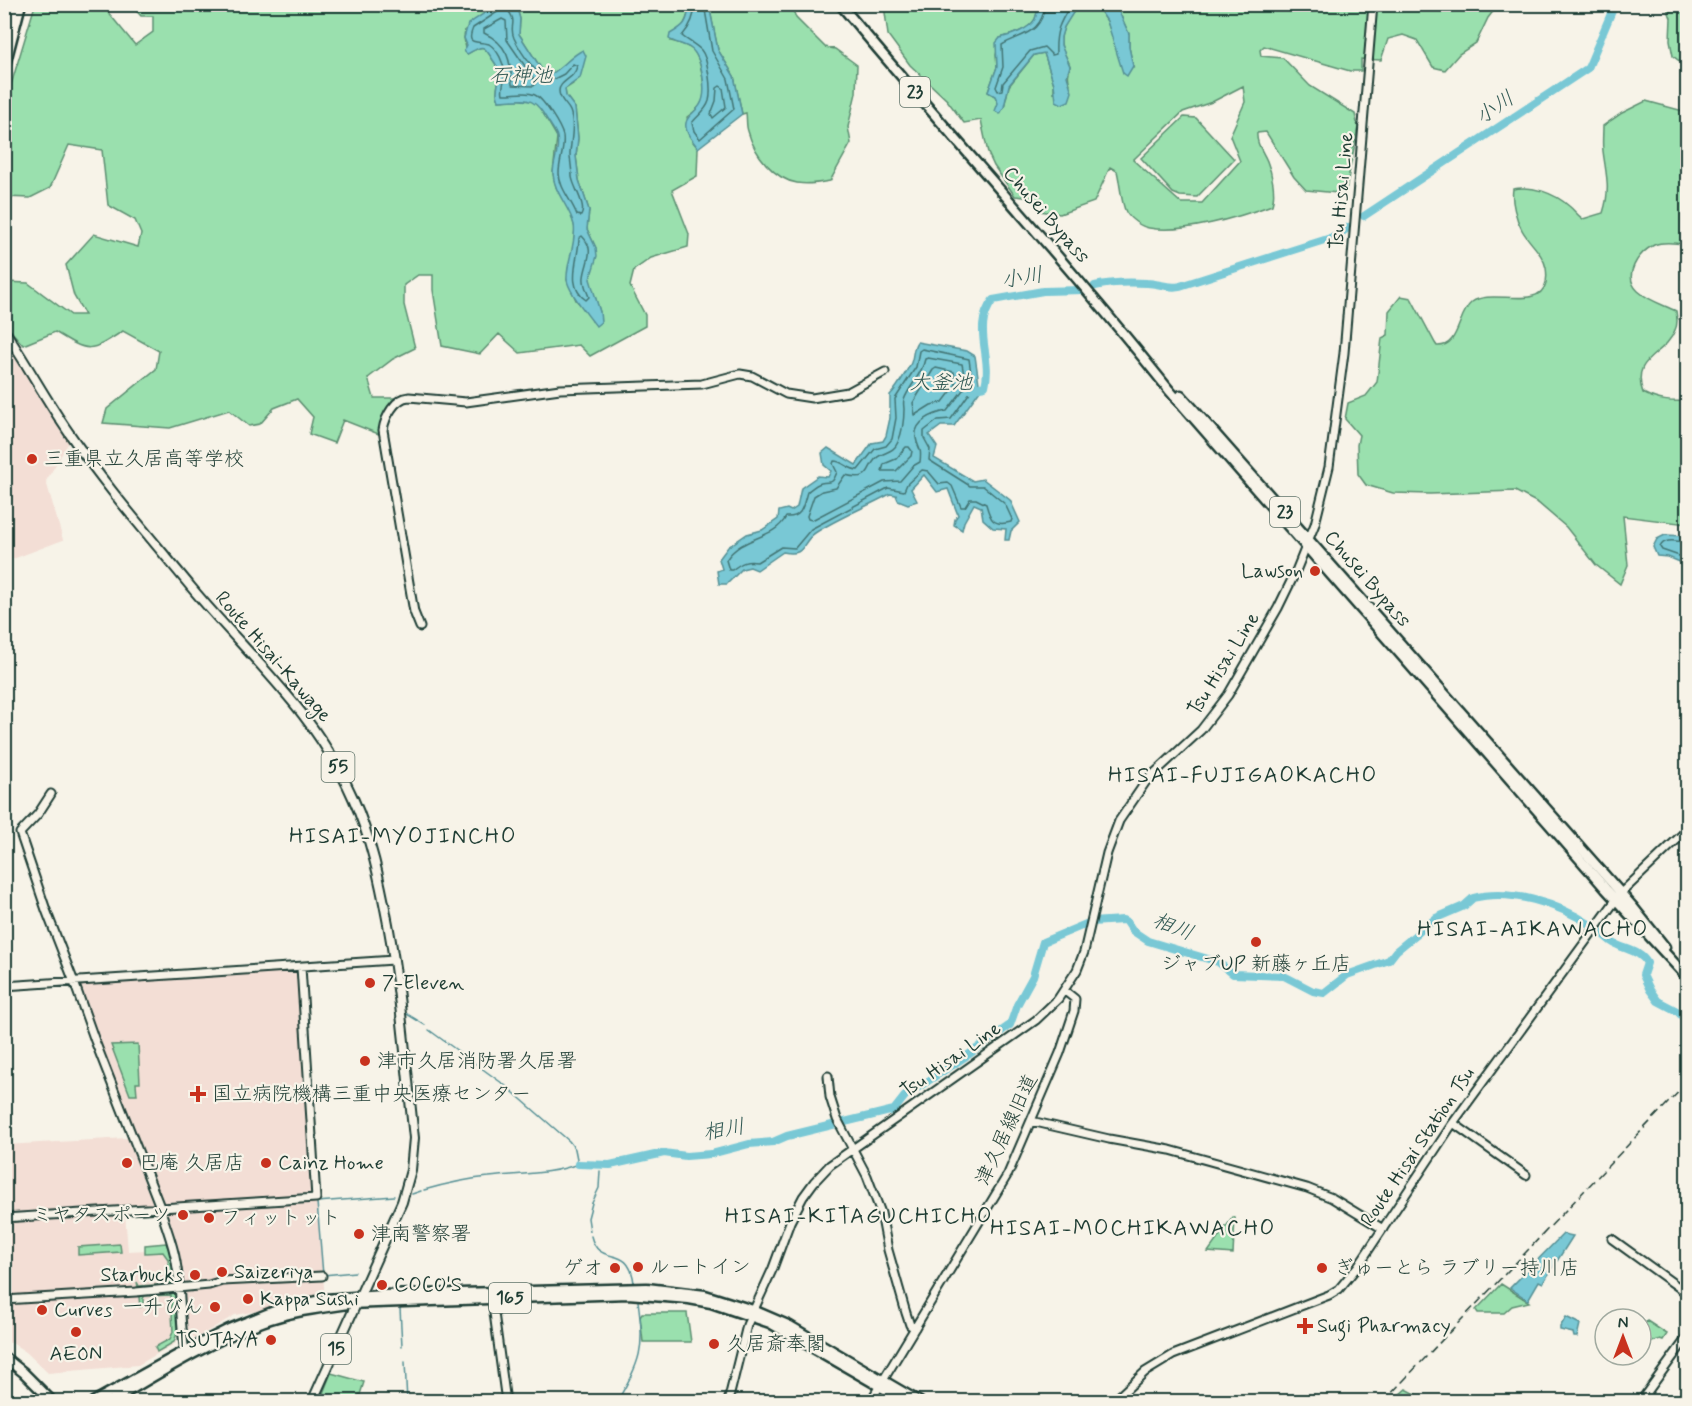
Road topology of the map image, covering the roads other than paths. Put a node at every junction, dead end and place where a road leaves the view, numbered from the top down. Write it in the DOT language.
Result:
graph roads {
  1 [pos="13,4"];
  2 [pos="21,4"];
  3 [pos="840,4"];
  4 [pos="1373,4"];
  5 [pos="4,38"];
  6 [pos="4,69"];
  7 [pos="4,330"];
  8 [pos="885,372"];
  9 [pos="1308,542"];
  10 [pos="420,627"];
  11 [pos="51,794"];
  12 [pos="1688,829"];
  13 [pos="1618,896"];
  14 [pos="394,960"];
  15 [pos="301,967"];
  16 [pos="1685,976"];
  17 [pos="74,982"];
  18 [pos="4,986"];
  19 [pos="1065,991"];
  20 [pos="828,1076"];
  21 [pos="1031,1121"];
  22 [pos="1453,1124"];
  23 [pos="853,1148"];
  24 [pos="1526,1175"];
  25 [pos="160,1207"];
  26 [pos="4,1218"];
  27 [pos="1383,1229"];
  28 [pos="1612,1239"];
  29 [pos="322,1276"];
  30 [pos="180,1288"];
  31 [pos="1688,1294"];
  32 [pos="492,1298"];
  33 [pos="4,1300"];
  34 [pos="358,1300"];
  35 [pos="752,1313"];
  36 [pos="915,1328"];
  37 [pos="1688,1336"];
  38 [pos="186,1354"];
  39 [pos="4,1357"];
  40 [pos="881,1383"];
  41 [pos="51,1400"];
  42 [pos="91,1401"];
  43 [pos="110,1401"];
  44 [pos="312,1401"];
  45 [pos="506,1401"];
  46 [pos="728,1401"];
  47 [pos="870,1401"];
  48 [pos="907,1401"];
  49 [pos="920,1401"];
  50 [pos="1113,1401"];
  51 [pos="1640,1401"];
  1 -- 5 [label="highway"];
  2 -- 6 [label="highway"];
  3 -- 9 [label="highway, Chusei Bypass / 23"];
  4 -- 9 [label="street, Tsu Hisai Line"];
  7 -- 14 [label="main road, Route Hisai-Kawage / 55"];
  8 -- 10 [label="street"];
  9 -- 13 [label="highway, Chusei Bypass / 23"];
  9 -- 19 [label="street, Tsu Hisai Line"];
  11 -- 17 [label="street"];
  12 -- 13 [label="street, Route Hisai Station Tsu"];
  13 -- 16 [label="highway, Chusei Bypass / 23"];
  13 -- 22 [label="street, Route Hisai Station Tsu"];
  14 -- 15 [label="street"];
  14 -- 34 [label="main road, Route Hisai-Kawage / 55"];
  15 -- 17 [label="street"];
  15 -- 25 [label="street"];
  17 -- 18 [label="street"];
  17 -- 25 [label="street"];
  19 -- 21 [label="street, 津久居線旧道"];
  19 -- 23 [label="street, Tsu Hisai Line"];
  20 -- 23 [label="street"];
  21 -- 27 [label="street"];
  21 -- 36 [label="street, 津久居線旧道"];
  22 -- 24 [label="street"];
  22 -- 27 [label="street, Route Hisai Station Tsu"];
  23 -- 35 [label="street, Tsu Hisai Line"];
  23 -- 36 [label="street"];
  25 -- 26 [label="street"];
  25 -- 30 [label="street"];
  27 -- 50 [label="street, Route Hisai Station Tsu"];
  28 -- 31 [label="street"];
  29 -- 30 [label="street"];
  30 -- 33 [label="street"];
  30 -- 38 [label="street"];
  32 -- 34 [label="highway, 165"];
  32 -- 35 [label="highway, 165"];
  32 -- 45 [label="street"];
  34 -- 35 [label="highway, 165"];
  34 -- 38 [label="highway, 165"];
  34 -- 44 [label="main road, 15"];
  35 -- 40 [label="highway, 165"];
  35 -- 46 [label="street, Tsu Hisai Line"];
  36 -- 40 [label="street, 津久居線旧道"];
  37 -- 51 [label="street"];
  38 -- 42 [label="highway, 165"];
  38 -- 43 [label="highway, 165"];
  39 -- 41 [label="highway"];
  40 -- 47 [label="street, 津久居線旧道"];
  40 -- 48 [label="highway, 165"];
  40 -- 49 [label="highway, 165"];
}
